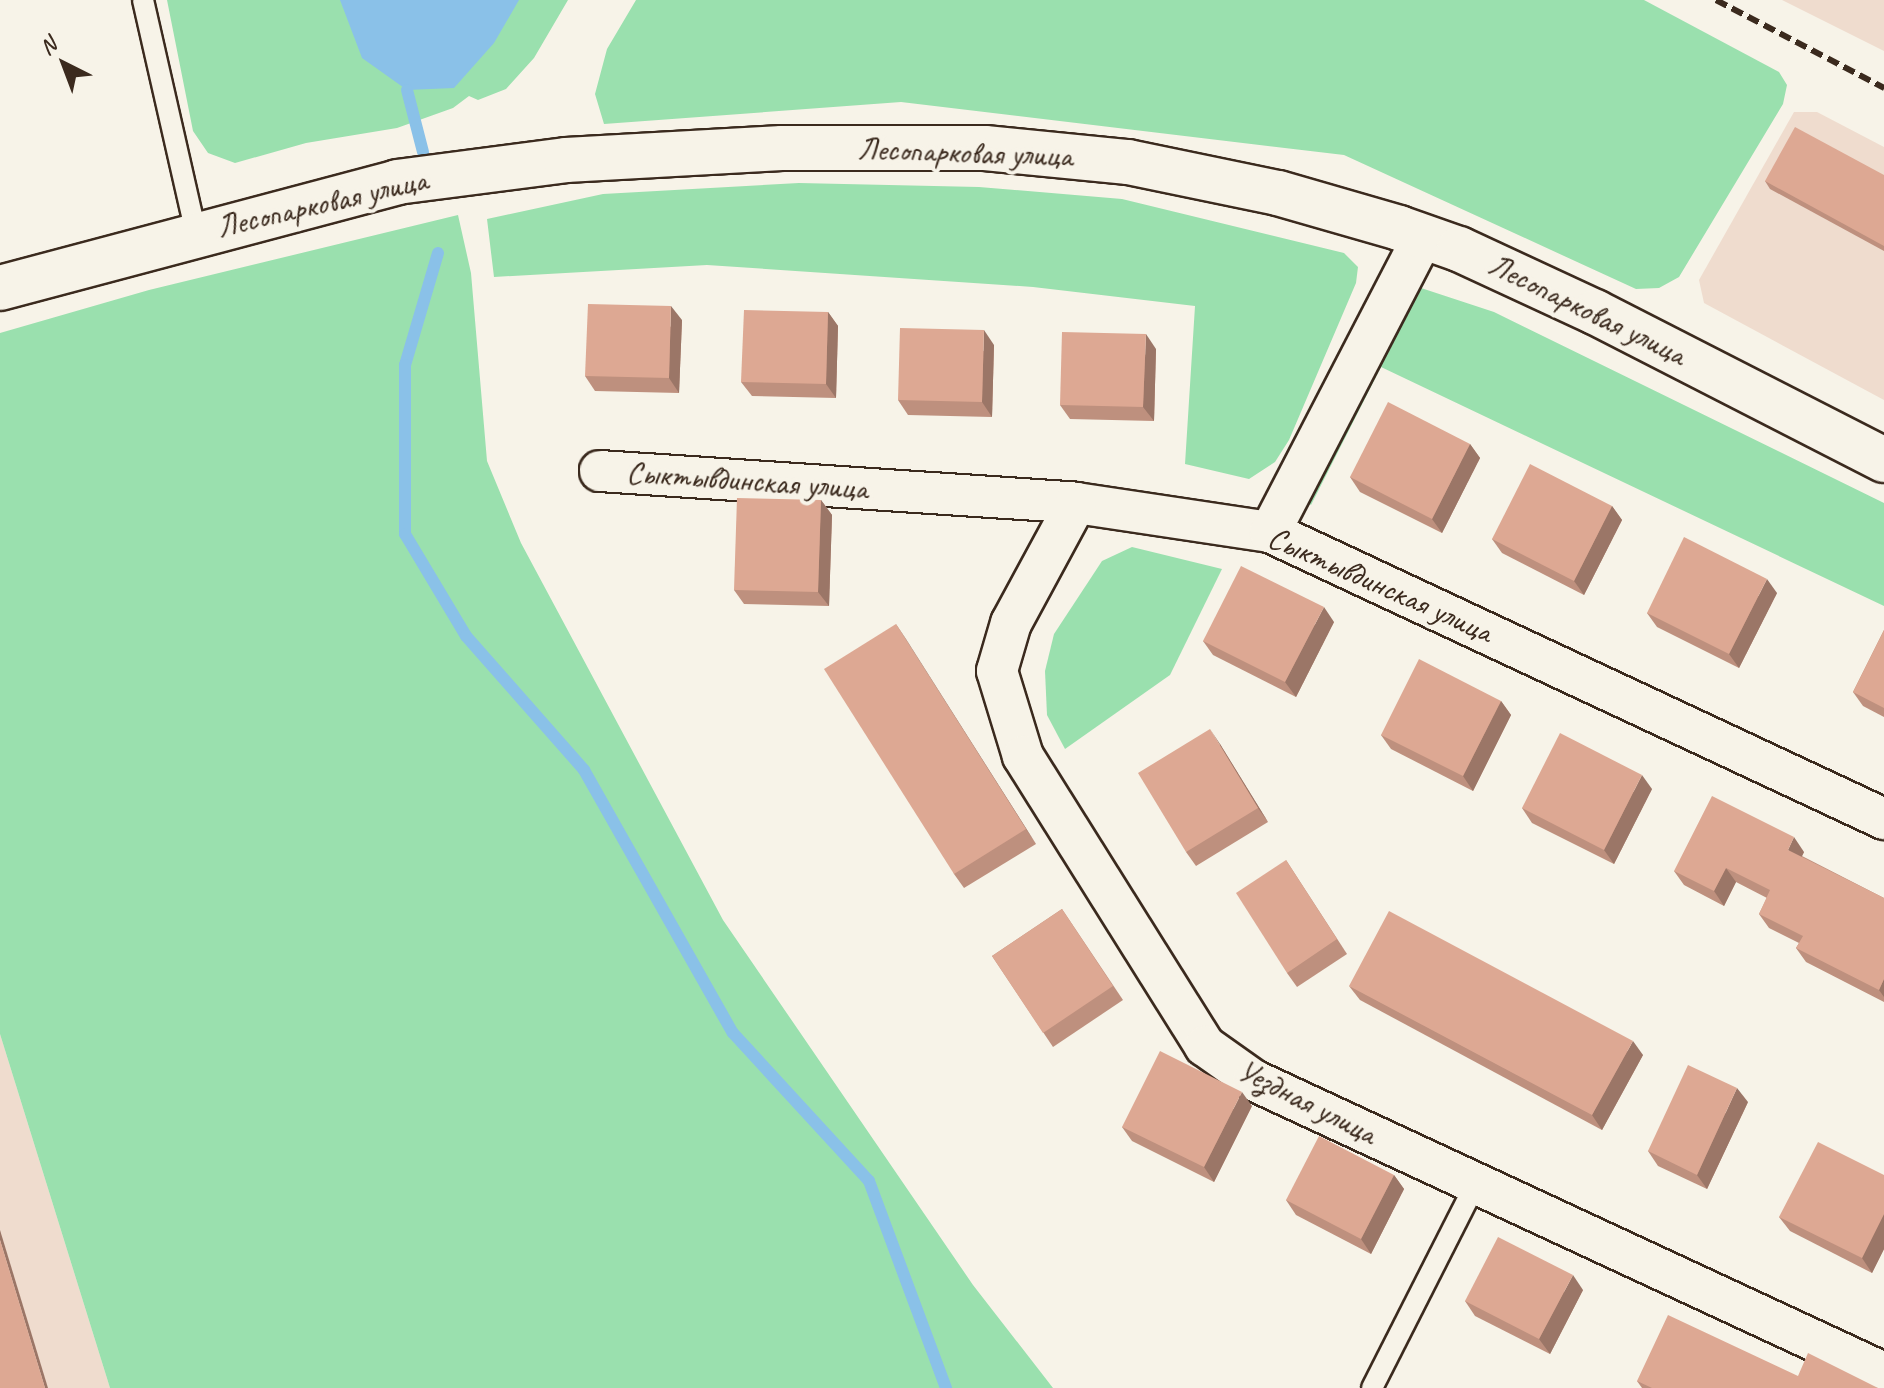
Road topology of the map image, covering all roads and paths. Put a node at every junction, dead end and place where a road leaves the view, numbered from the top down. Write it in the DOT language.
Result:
graph roads {
  1 [pos="143,0"];
  2 [pos="196,233"];
  3 [pos="1423,237"];
  4 [pos="0,288"];
  5 [pos="1884,460"];
  6 [pos="600,471"];
  7 [pos="1076,503"];
  8 [pos="1270,532"];
  9 [pos="1884,819"];
  10 [pos="1476,1183"];
  11 [pos="1884,1373"];
  12 [pos="1372,1388"];
  1 -- 2 [label="lane"];
  2 -- 3 [label="street, Лесопарковая улица"];
  2 -- 4 [label="street, Лесопарковая улица"];
  3 -- 5 [label="street, Лесопарковая улица"];
  3 -- 8 [label="street"];
  6 -- 7 [label="street, Сыктывдинская улица"];
  7 -- 8 [label="street, Сыктывдинская улица"];
  7 -- 10 [label="street, Уездная улица"];
  8 -- 9 [label="street, Сыктывдинская улица"];
  10 -- 11 [label="street, Уездная улица"];
  10 -- 12 [label="lane"];
}
